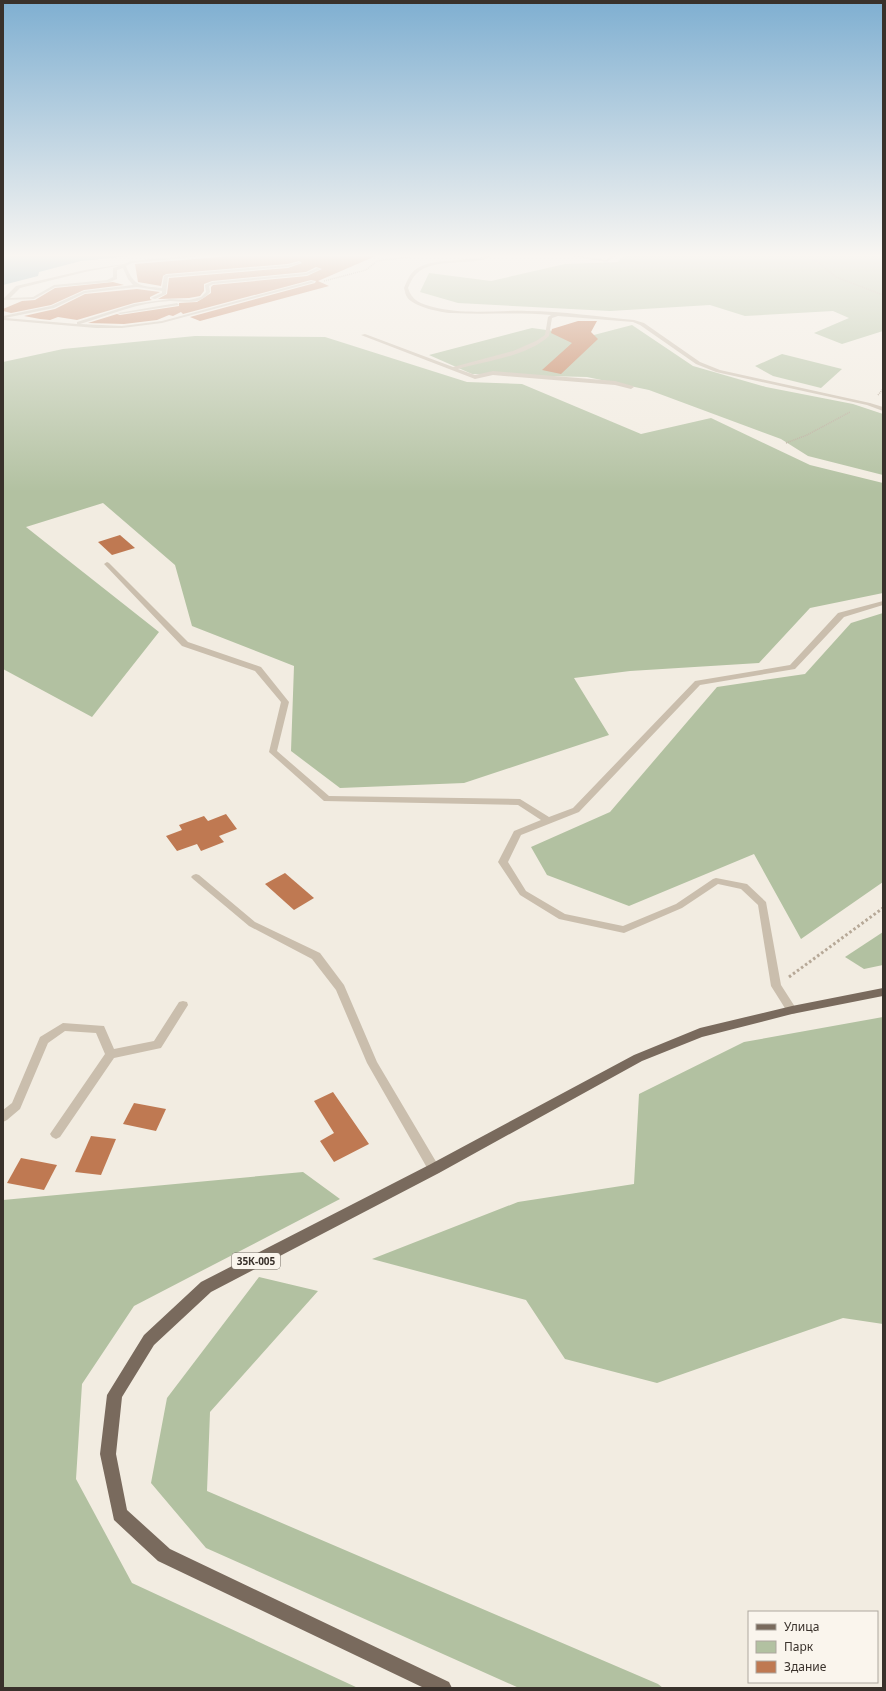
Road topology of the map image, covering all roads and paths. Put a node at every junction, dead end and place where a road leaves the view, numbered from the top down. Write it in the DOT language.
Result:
graph roads {
  1 [pos="547,334"];
  2 [pos="656,334"];
  3 [pos="363,335"];
  4 [pos="453,368"];
  5 [pos="631,387"];
  6 [pos="883,390"];
  7 [pos="868,404"];
  8 [pos="883,409"];
  9 [pos="786,443"];
  10 [pos="107,564"];
  11 [pos="883,602"];
  12 [pos="548,821"];
  13 [pos="196,877"];
  14 [pos="883,908"];
  15 [pos="776,986"];
  16 [pos="883,992"];
  17 [pos="182,1005"];
  18 [pos="792,1010"];
  19 [pos="111,1054"];
  20 [pos="3,1117"];
  21 [pos="56,1134"];
  22 [pos="434,1169"];
  23 [pos="443,1688"];
  1 -- 4 [label="lane"];
  2 -- 7 [label="lane"];
  3 -- 4 [label="lane"];
  4 -- 5 [label="lane"];
  6 -- 7 [label="path"];
  7 -- 8 [label="lane"];
  7 -- 9 [label="path"];
  10 -- 12 [label="lane"];
  11 -- 12 [label="lane"];
  12 -- 15 [label="lane"];
  13 -- 22 [label="lane"];
  14 -- 15 [label="path"];
  15 -- 18 [label="lane"];
  16 -- 18 [label="main road, 35К-005"];
  17 -- 19 [label="lane"];
  18 -- 22 [label="main road, 35К-005"];
  19 -- 20 [label="lane"];
  19 -- 21 [label="lane"];
  22 -- 23 [label="main road, 35К-005"];
}
